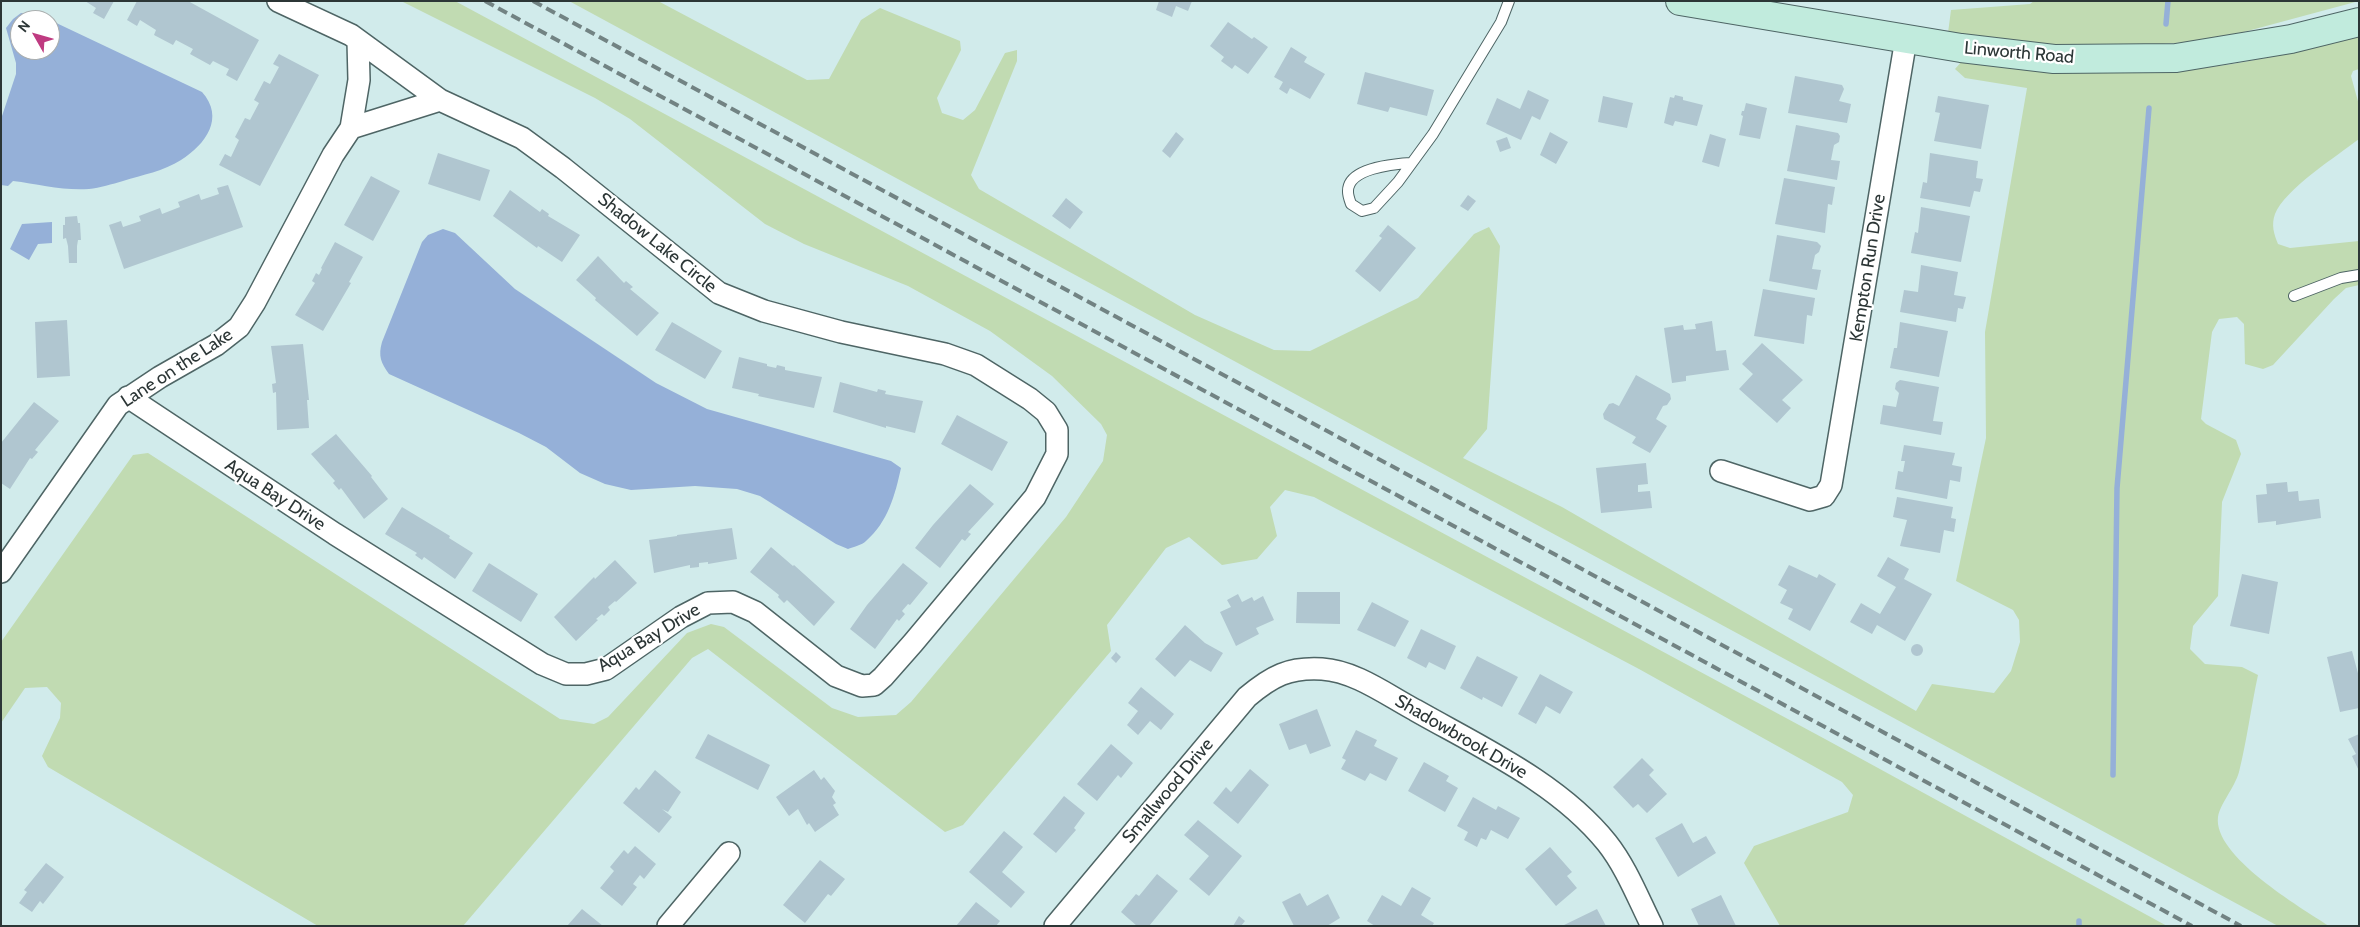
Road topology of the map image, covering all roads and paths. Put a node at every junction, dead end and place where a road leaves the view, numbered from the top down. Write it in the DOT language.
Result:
graph roads {
  1 [pos="278,1"];
  2 [pos="1508,1"];
  3 [pos="1680,1"];
  4 [pos="2359,22"];
  5 [pos="1906,39"];
  6 [pos="358,41"];
  7 [pos="440,100"];
  8 [pos="351,128"];
  9 [pos="1412,163"];
  10 [pos="2359,275"];
  11 [pos="2294,296"];
  12 [pos="128,397"];
  13 [pos="1057,430"];
  14 [pos="1721,471"];
  15 [pos="1,572"];
  16 [pos="1292,670"];
  17 [pos="729,853"];
  18 [pos="668,926"];
  19 [pos="1056,926"];
  20 [pos="1652,926"];
  1 -- 6 [label="street, Shadow Lake Circle"];
  2 -- 9 [label="lane"];
  3 -- 5 [label="main road, Linworth Road"];
  4 -- 5 [label="main road, Linworth Road"];
  5 -- 14 [label="street, Kempton Run Drive"];
  6 -- 7 [label="street, Shadow Lake Circle"];
  6 -- 8 [label="street, Lane on the Lake"];
  7 -- 8 [label="street"];
  7 -- 13 [label="street, Shadow Lake Circle"];
  8 -- 12 [label="street, Lane on the Lake"];
  9 -- 9 [label="lane"];
  10 -- 11 [label="lane"];
  12 -- 13 [label="street, Aqua Bay Drive"];
  12 -- 15 [label="street, Lane on the Lake"];
  16 -- 19 [label="street, Smallwood Drive"];
  16 -- 20 [label="street, Shadowbrook Drive"];
  17 -- 18 [label="street"];
}
